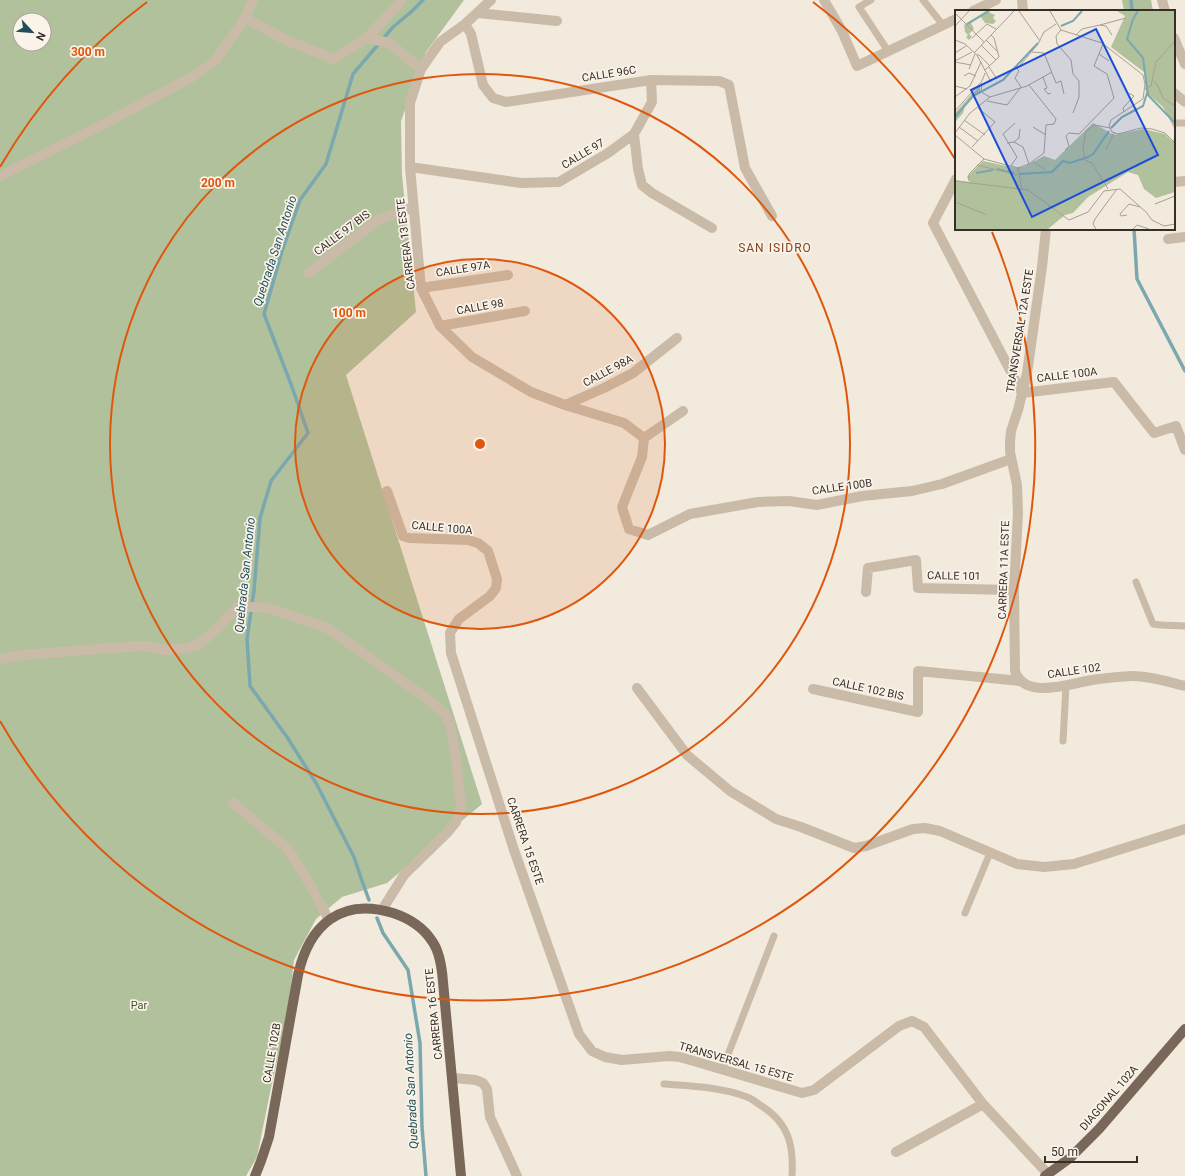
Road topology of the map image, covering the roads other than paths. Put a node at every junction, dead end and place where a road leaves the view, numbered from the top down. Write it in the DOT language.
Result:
graph roads {
  1 [pos="253,0"];
  2 [pos="402,0"];
  3 [pos="491,0"];
  4 [pos="824,0"];
  5 [pos="871,0"];
  6 [pos="923,0"];
  7 [pos="996,0"];
  8 [pos="1022,0"];
  9 [pos="1162,0"];
  10 [pos="975,10"];
  11 [pos="1023,10"];
  12 [pos="1164,10"];
  13 [pos="478,13"];
  14 [pos="245,18"];
  15 [pos="955,19"];
  16 [pos="557,21"];
  17 [pos="465,24"];
  18 [pos="943,25"];
  19 [pos="368,38"];
  20 [pos="1175,40"];
  21 [pos="888,51"];
  22 [pos="1185,64"];
  23 [pos="421,69"];
  24 [pos="651,80"];
  25 [pos="1175,94"];
  26 [pos="1185,102"];
  27 [pos="634,134"];
  28 [pos="410,168"];
  29 [pos="0,176"];
  30 [pos="955,181"];
  31 [pos="1185,181"];
  32 [pos="1175,182"];
  33 [pos="414,207"];
  34 [pos="772,216"];
  35 [pos="712,228"];
  36 [pos="1046,230"];
  37 [pos="1185,237"];
  38 [pos="1168,239"];
  39 [pos="309,273"];
  40 [pos="508,275"];
  41 [pos="421,288"];
  42 [pos="525,311"];
  43 [pos="440,326"];
  44 [pos="677,338"];
  45 [pos="1022,393"];
  46 [pos="565,405"];
  47 [pos="683,410"];
  48 [pos="644,438"];
  49 [pos="1185,450"];
  50 [pos="1011,459"];
  51 [pos="387,491"];
  52 [pos="1136,582"];
  53 [pos="1014,590"];
  54 [pos="866,592"];
  55 [pos="1185,626"];
  56 [pos="450,633"];
  57 [pos="0,659"];
  58 [pos="1020,681"];
  59 [pos="1066,686"];
  60 [pos="1185,686"];
  61 [pos="637,688"];
  62 [pos="812,689"];
  63 [pos="918,712"];
  64 [pos="1063,741"];
  65 [pos="233,803"];
  66 [pos="1185,829"];
  67 [pos="990,853"];
  68 [pos="382,910"];
  69 [pos="965,913"];
  70 [pos="329,920"];
  71 [pos="313,936"];
  72 [pos="774,936"];
  73 [pos="1185,1029"];
  74 [pos="592,1052"];
  75 [pos="722,1070"];
  76 [pos="453,1078"];
  77 [pos="664,1084"];
  78 [pos="983,1104"];
  79 [pos="896,1152"];
  80 [pos="1046,1175"];
  81 [pos="255,1176"];
  82 [pos="461,1176"];
  83 [pos="517,1176"];
  84 [pos="792,1176"];
  1 -- 14 [label="street"];
  2 -- 19 [label="street"];
  3 -- 13 [label="street, CARRERA 13 ESTE"];
  4 -- 21 [label="street"];
  5 -- 21 [label="lane"];
  6 -- 18 [label="lane"];
  7 -- 10 [label="street"];
  8 -- 11 [label="street"];
  9 -- 12 [label="street"];
  13 -- 16 [label="street"];
  13 -- 17 [label="street, CARRERA 13 ESTE"];
  14 -- 19 [label="street"];
  14 -- 29 [label="street"];
  15 -- 18 [label="street"];
  17 -- 23 [label="street, CARRERA 13 ESTE"];
  17 -- 24 [label="street, CALLE 96C"];
  18 -- 21 [label="street"];
  19 -- 23 [label="street"];
  20 -- 22 [label="street"];
  23 -- 28 [label="street, CARRERA 13 ESTE"];
  24 -- 27 [label="street, CALLE 97"];
  24 -- 34 [label="street, CALLE 96C"];
  25 -- 26 [label="street"];
  27 -- 28 [label="street, CALLE 97"];
  27 -- 35 [label="street"];
  28 -- 33 [label="street, CARRERA 13 ESTE"];
  30 -- 45 [label="street"];
  31 -- 32 [label="street"];
  33 -- 39 [label="street, CALLE 97 BIS"];
  33 -- 41 [label="street, CARRERA 13 ESTE"];
  36 -- 45 [label="street, TRANSVERSAL 12A ESTE"];
  37 -- 38 [label="street"];
  40 -- 41 [label="street, CALLE 97A"];
  41 -- 43 [label="street, CARRERA 13 ESTE"];
  42 -- 43 [label="street, CALLE 98"];
  43 -- 46 [label="street, CARRERA 13 ESTE"];
  44 -- 46 [label="street, CALLE 98A"];
  45 -- 49 [label="street, CALLE 100A"];
  45 -- 50 [label="street, TRANSVERSAL 12A ESTE"];
  46 -- 48 [label="street, CARRERA 13 ESTE"];
  47 -- 48 [label="street"];
  48 -- 50 [label="street, CALLE 100B"];
  50 -- 53 [label="street, CARRERA 11A ESTE"];
  51 -- 56 [label="street, CALLE 100A"];
  52 -- 55 [label="lane"];
  53 -- 54 [label="street, CALLE 101"];
  53 -- 58 [label="street, CARRERA 11A ESTE"];
  56 -- 74 [label="street, CARRERA 15 ESTE"];
  57 -- 68 [label="street"];
  58 -- 59 [label="street, CALLE 102"];
  58 -- 63 [label="street, CALLE 102"];
  59 -- 60 [label="street, CALLE 102"];
  59 -- 64 [label="lane"];
  61 -- 67 [label="street"];
  62 -- 63 [label="street, CALLE 102 BIS"];
  65 -- 70 [label="street"];
  66 -- 67 [label="street"];
  67 -- 69 [label="lane"];
  68 -- 70 [label="main road, CARRERA 16 ESTE"];
  68 -- 76 [label="main road, CARRERA 16 ESTE"];
  70 -- 71 [label="main road, CARRERA 16 ESTE"];
  71 -- 81 [label="main road, CALLE 102B"];
  72 -- 75 [label="lane"];
  73 -- 80 [label="main road, DIAGONAL 102A"];
  74 -- 75 [label="street, TRANSVERSAL 15 ESTE"];
  75 -- 78 [label="street, TRANSVERSAL 15 ESTE"];
  76 -- 82 [label="main road, CARRERA 16 ESTE"];
  76 -- 83 [label="street"];
  77 -- 84 [label="lane"];
  78 -- 79 [label="street"];
  78 -- 80 [label="street, TRANSVERSAL 15 ESTE"];
}
